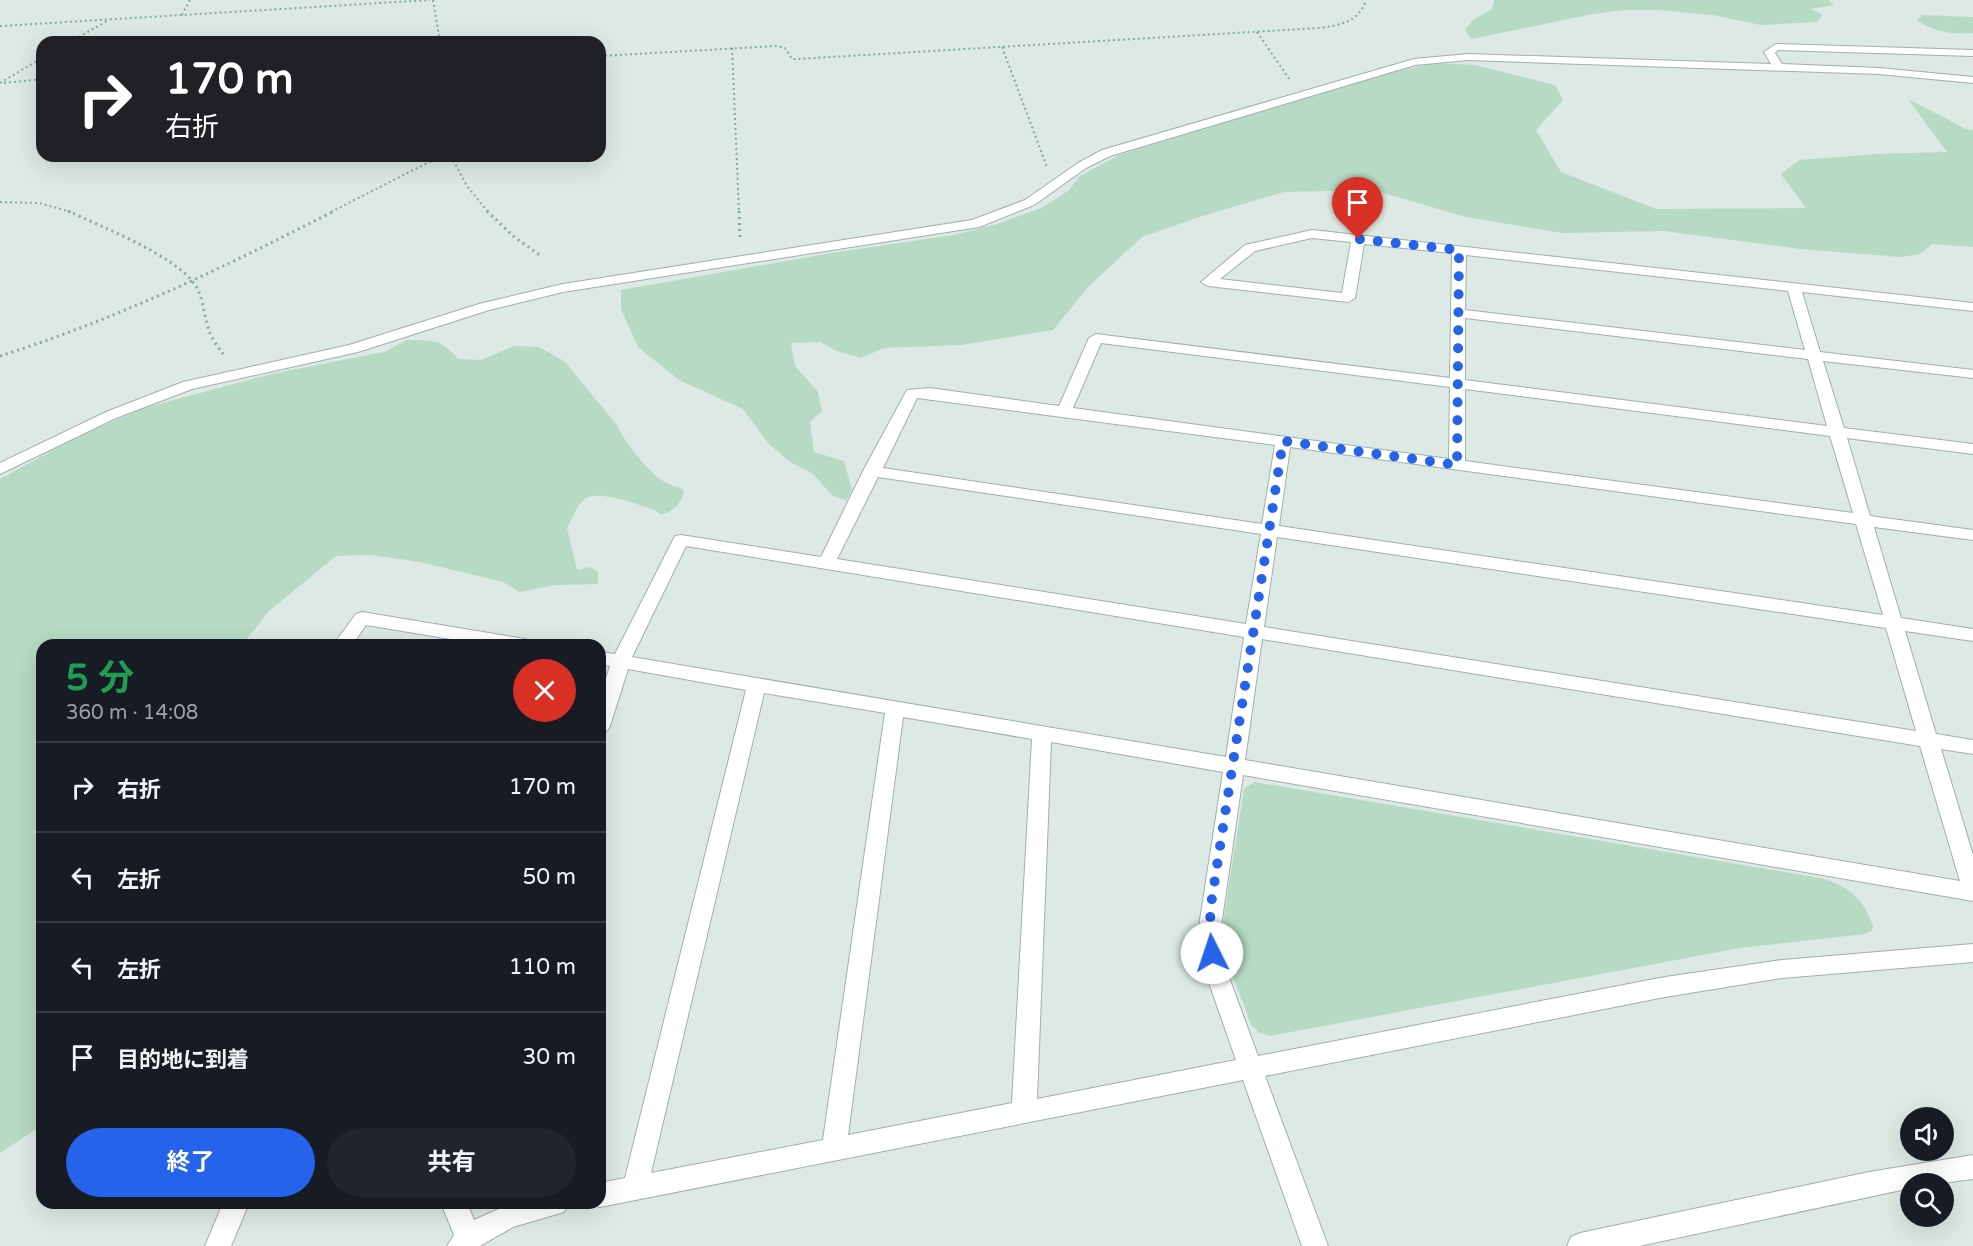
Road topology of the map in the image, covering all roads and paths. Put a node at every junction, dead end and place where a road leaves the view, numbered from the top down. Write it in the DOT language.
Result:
graph roads {
  1 [pos="190,0"];
  2 [pos="431,0"];
  3 [pos="1366,0"];
  4 [pos="182,15"];
  5 [pos="109,19"];
  6 [pos="0,26"];
  7 [pos="1257,32"];
  8 [pos="80,36"];
  9 [pos="439,36"];
  10 [pos="1002,47"];
  11 [pos="732,48"];
  12 [pos="1973,53"];
  13 [pos="606,56"];
  14 [pos="36,62"];
  15 [pos="1779,68"];
  16 [pos="36,80"];
  17 [pos="1973,80"];
  18 [pos="1291,81"];
  19 [pos="0,83"];
  20 [pos="430,162"];
  21 [pos="454,162"];
  22 [pos="1048,169"];
  23 [pos="0,202"];
  24 [pos="1358,239"];
  25 [pos="741,243"];
  26 [pos="1459,250"];
  27 [pos="541,256"];
  28 [pos="193,281"];
  29 [pos="1794,287"];
  30 [pos="1973,307"];
  31 [pos="1458,313"];
  32 [pos="223,354"];
  33 [pos="1814,355"];
  34 [pos="0,356"];
  35 [pos="1973,374"];
  36 [pos="1458,384"];
  37 [pos="1064,411"];
  38 [pos="1837,432"];
  39 [pos="1283,441"];
  40 [pos="1973,449"];
  41 [pos="1457,465"];
  42 [pos="0,469"];
  43 [pos="871,471"];
  44 [pos="1863,520"];
  45 [pos="1269,530"];
  46 [pos="1973,535"];
  47 [pos="827,563"];
  48 [pos="1893,623"];
  49 [pos="1254,631"];
  50 [pos="1973,635"];
  51 [pos="346,639"];
  52 [pos="489,639"];
  53 [pos="606,659"];
  54 [pos="621,661"];
  55 [pos="757,684"];
  56 [pos="606,707"];
  57 [pos="896,708"];
  58 [pos="1042,733"];
  59 [pos="1928,739"];
  60 [pos="1973,747"];
  61 [pos="1233,766"];
  62 [pos="1973,891"];
  63 [pos="1973,953"];
  64 [pos="1250,1069"];
  65 [pos="1024,1113"];
  66 [pos="834,1150"];
  67 [pos="1973,1167"];
  68 [pos="635,1188"];
  69 [pos="606,1194"];
  70 [pos="233,1209"];
  71 [pos="455,1209"];
  72 [pos="532,1209"];
  73 [pos="465,1242"];
  74 [pos="218,1246"];
  75 [pos="1316,1246"];
  76 [pos="1580,1246"];
  1 -- 4 [label="path"];
  2 -- 4 [label="path"];
  2 -- 9 [label="path"];
  3 -- 7 [label="path"];
  4 -- 5 [label="path"];
  5 -- 6 [label="path"];
  5 -- 8 [label="path"];
  7 -- 10 [label="path"];
  7 -- 18 [label="path"];
  10 -- 11 [label="path"];
  10 -- 22 [label="path"];
  11 -- 13 [label="path"];
  11 -- 25 [label="path"];
  12 -- 15 [label="street"];
  14 -- 19 [label="path"];
  15 -- 17 [label="street"];
  15 -- 42 [label="street"];
  16 -- 19 [label="path"];
  20 -- 28 [label="path"];
  21 -- 27 [label="path"];
  23 -- 28 [label="path"];
  24 -- 24 [label="street"];
  24 -- 26 [label="street"];
  26 -- 29 [label="street"];
  26 -- 31 [label="street"];
  28 -- 32 [label="path"];
  28 -- 34 [label="path"];
  29 -- 30 [label="street"];
  29 -- 33 [label="street"];
  31 -- 33 [label="street"];
  31 -- 36 [label="street"];
  33 -- 35 [label="street"];
  33 -- 38 [label="street"];
  36 -- 37 [label="street"];
  36 -- 38 [label="street"];
  36 -- 41 [label="street"];
  37 -- 39 [label="street"];
  37 -- 43 [label="street"];
  38 -- 40 [label="street"];
  38 -- 44 [label="street"];
  39 -- 41 [label="street"];
  39 -- 45 [label="street"];
  41 -- 44 [label="street"];
  43 -- 45 [label="street"];
  43 -- 47 [label="street"];
  44 -- 46 [label="street"];
  44 -- 48 [label="street"];
  45 -- 48 [label="street"];
  45 -- 49 [label="street"];
  47 -- 49 [label="street"];
  47 -- 54 [label="street"];
  48 -- 50 [label="street"];
  48 -- 59 [label="street"];
  49 -- 59 [label="street"];
  49 -- 61 [label="street"];
  51 -- 52 [label="street"];
  53 -- 54 [label="street"];
  54 -- 55 [label="street"];
  54 -- 56 [label="street"];
  55 -- 57 [label="street"];
  55 -- 68 [label="street"];
  57 -- 58 [label="street"];
  57 -- 66 [label="street"];
  58 -- 61 [label="street"];
  58 -- 65 [label="street"];
  59 -- 60 [label="street"];
  59 -- 62 [label="street"];
  61 -- 62 [label="street"];
  61 -- 64 [label="street"];
  63 -- 64 [label="street"];
  64 -- 65 [label="street"];
  64 -- 75 [label="street"];
  65 -- 66 [label="street"];
  66 -- 68 [label="street"];
  67 -- 76 [label="street"];
  68 -- 69 [label="street"];
  70 -- 74 [label="street"];
  71 -- 73 [label="street"];
  72 -- 73 [label="street"];
}
